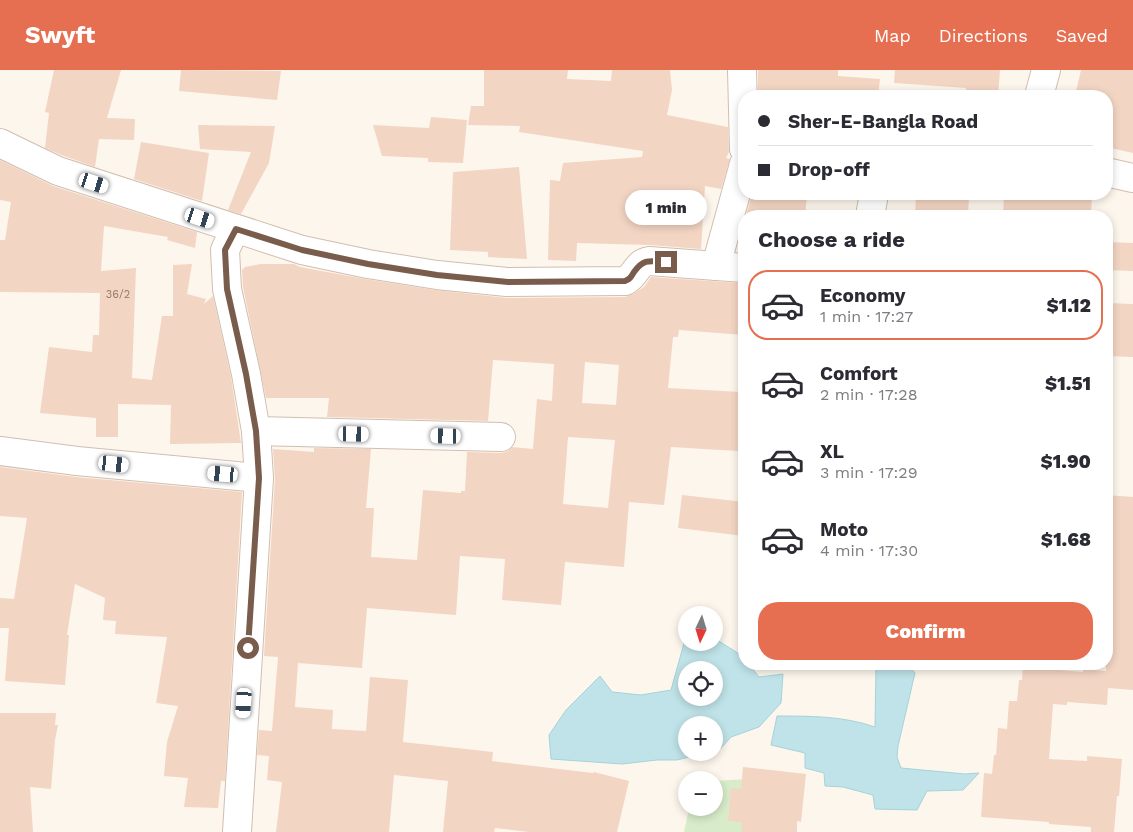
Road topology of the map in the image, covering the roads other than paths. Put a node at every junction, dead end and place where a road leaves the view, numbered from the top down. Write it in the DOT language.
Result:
graph roads {
  1 [pos="742,70"];
  2 [pos="1046,70"];
  3 [pos="743,90"];
  4 [pos="1041,90"];
  5 [pos="0,143"];
  6 [pos="1113,174"];
  7 [pos="1133,178"];
  8 [pos="738,186"];
  9 [pos="236,229"];
  10 [pos="716,266"];
  11 [pos="738,268"];
  12 [pos="256,431"];
  13 [pos="501,437"];
  14 [pos="0,451"];
  15 [pos="259,478"];
  16 [pos="236,832"];
  1 -- 3 [label="street"];
  2 -- 4 [label="street"];
  5 -- 9 [label="street"];
  6 -- 7 [label="street"];
  8 -- 10 [label="street"];
  9 -- 10 [label="street"];
  9 -- 12 [label="street"];
  10 -- 11 [label="street"];
  12 -- 13 [label="street"];
  12 -- 15 [label="street"];
  14 -- 15 [label="street"];
  15 -- 16 [label="street"];
}
